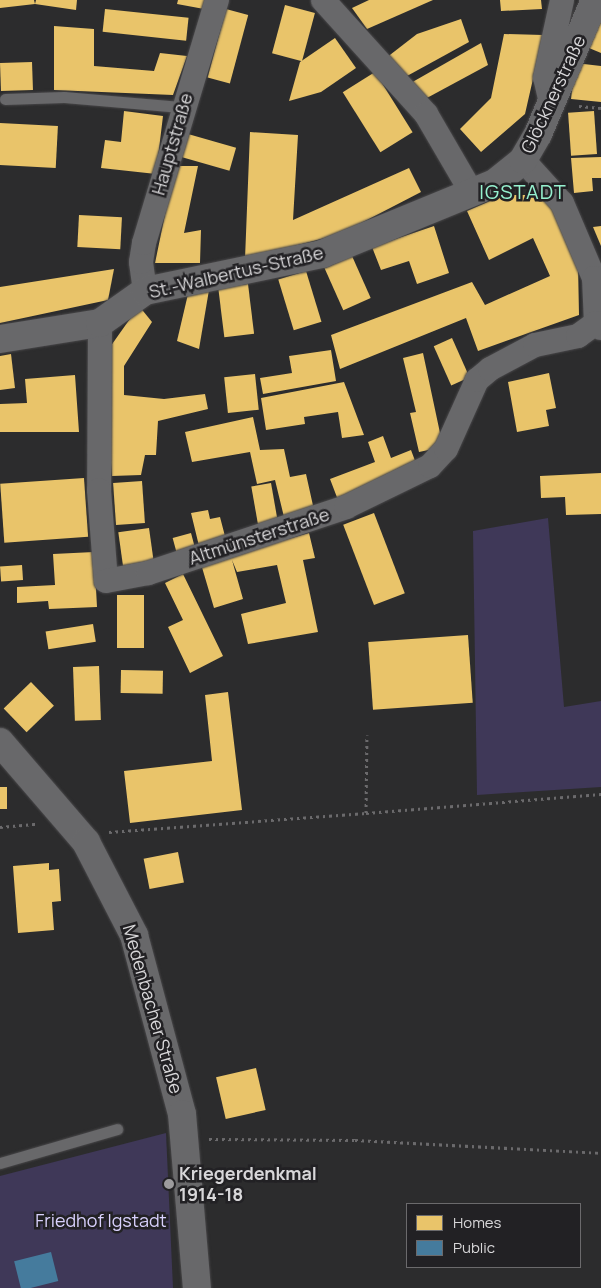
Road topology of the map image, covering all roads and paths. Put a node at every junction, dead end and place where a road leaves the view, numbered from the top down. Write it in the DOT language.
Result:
graph roads {
  1 [pos="217,0"];
  2 [pos="323,0"];
  3 [pos="562,0"];
  4 [pos="595,0"];
  5 [pos="5,99"];
  6 [pos="551,103"];
  7 [pos="181,107"];
  8 [pos="522,160"];
  9 [pos="472,193"];
  10 [pos="598,279"];
  11 [pos="145,292"];
  12 [pos="100,322"];
  13 [pos="598,326"];
  14 [pos="0,338"];
  15 [pos="367,735"];
  16 [pos="0,742"];
  17 [pos="601,794"];
  18 [pos="366,813"];
  19 [pos="86,842"];
  20 [pos="117,1130"];
  21 [pos="186,1139"];
  22 [pos="601,1153"];
  23 [pos="0,1163"];
  24 [pos="197,1288"];
  1 -- 7 [label="street, Hauptstraße"];
  2 -- 9 [label="street"];
  3 -- 6 [label="street"];
  4 -- 6 [label="main road, Glöcknerstraße"];
  5 -- 7 [label="lane"];
  6 -- 8 [label="main road, Glöcknerstraße"];
  7 -- 11 [label="street, Hauptstraße"];
  8 -- 9 [label="main road, Glöcknerstraße"];
  8 -- 10 [label="street"];
  9 -- 11 [label="main road, St.-Walbertus-Straße"];
  10 -- 13 [label="street, Altmünsterstraße"];
  11 -- 12 [label="main road, St.-Walbertus-Straße"];
  12 -- 13 [label="street, Altmünsterstraße"];
  12 -- 14 [label="main road, St.-Walbertus-Straße"];
  15 -- 18 [label="path"];
  16 -- 19 [label="main road, Medenbacher Straße"];
  17 -- 18 [label="path"];
  18 -- 19 [label="path"];
  19 -- 21 [label="main road, Medenbacher Straße"];
  20 -- 23 [label="lane"];
  21 -- 22 [label="path"];
  21 -- 24 [label="main road, Medenbacher Straße"];
}
